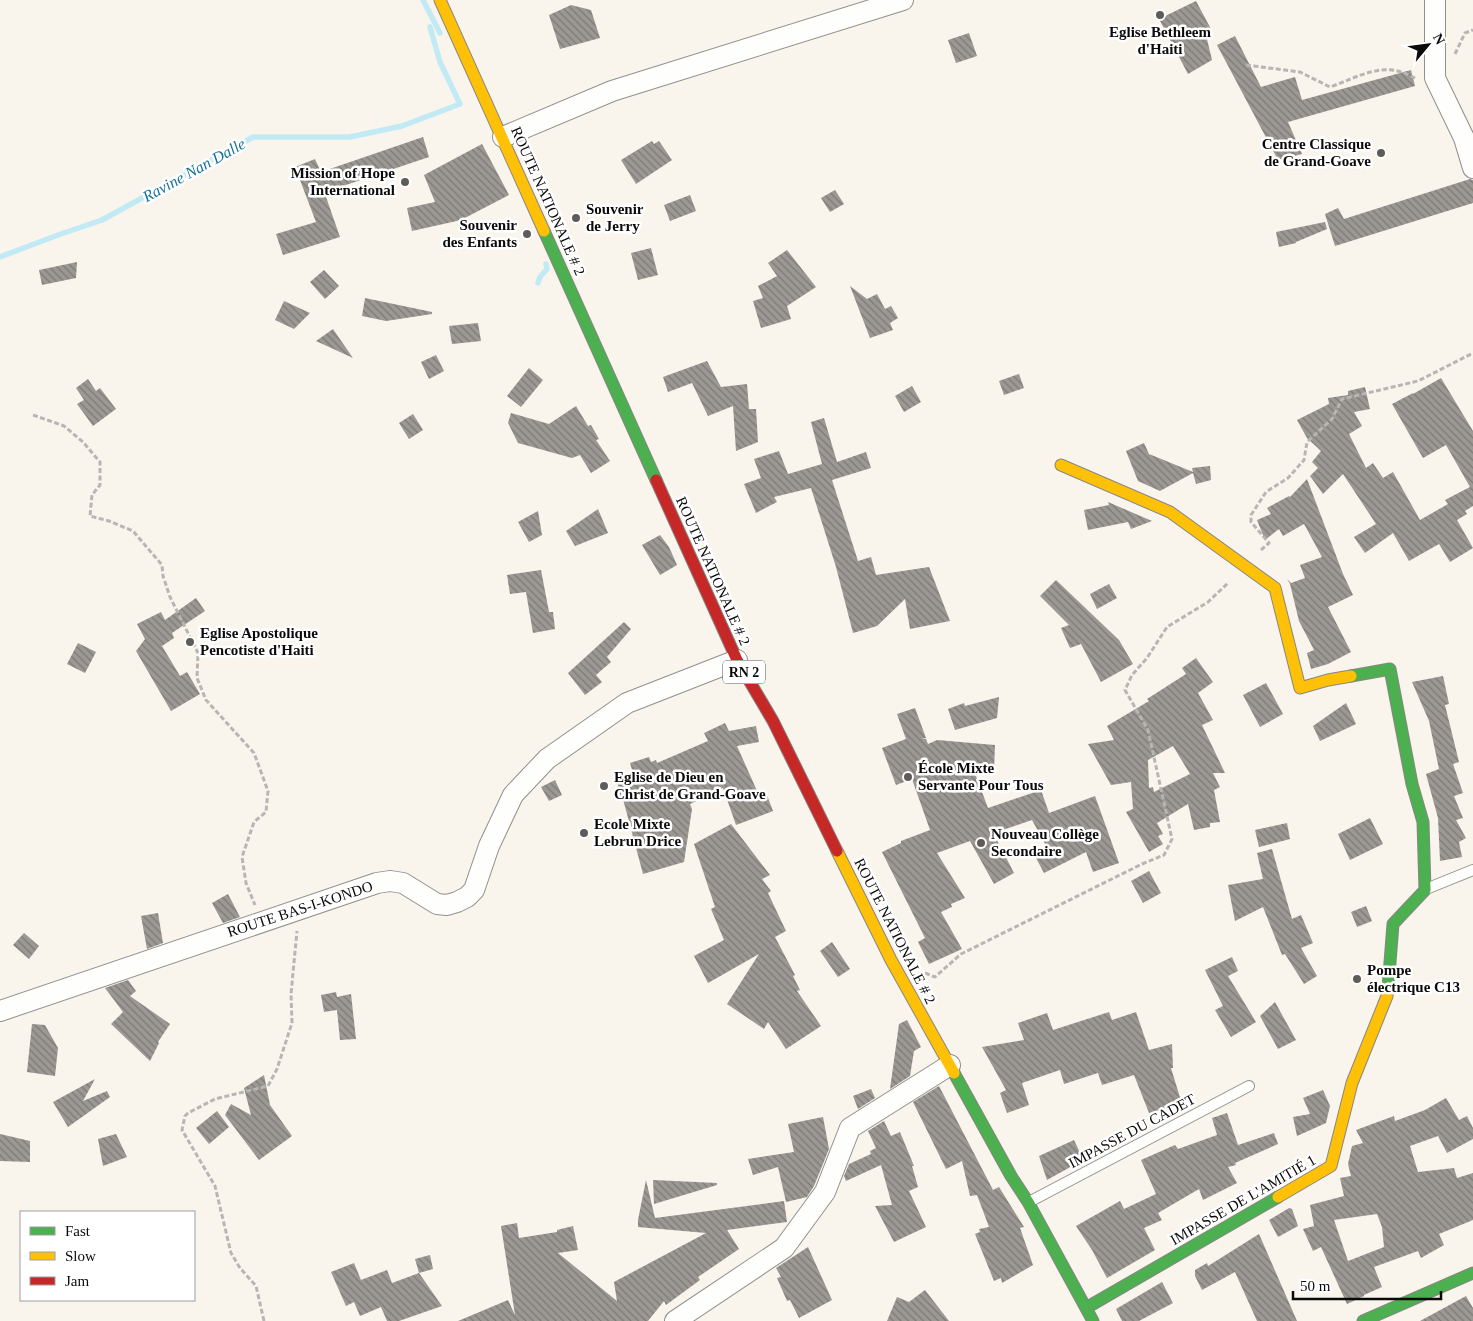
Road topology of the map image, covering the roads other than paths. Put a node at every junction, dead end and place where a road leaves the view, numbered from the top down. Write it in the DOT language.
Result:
graph roads {
  1 [pos="440,0"];
  2 [pos="903,0"];
  3 [pos="1435,0"];
  4 [pos="503,137"];
  5 [pos="1473,168"];
  6 [pos="1061,465"];
  7 [pos="737,660"];
  8 [pos="1473,870"];
  9 [pos="1425,890"];
  10 [pos="0,1011"];
  11 [pos="950,1065"];
  12 [pos="1249,1086"];
  13 [pos="1028,1202"];
  14 [pos="1473,1273"];
  15 [pos="1086,1308"];
  16 [pos="675,1321"];
  17 [pos="1093,1321"];
  18 [pos="1363,1321"];
  1 -- 4 [label="main road, ROUTE NATIONALE # 2 / RN 2"];
  2 -- 4 [label="street"];
  3 -- 5 [label="street"];
  4 -- 7 [label="main road, ROUTE NATIONALE # 2 / RN 2"];
  6 -- 9 [label="main road"];
  7 -- 10 [label="street, ROUTE BAS-I-KONDO"];
  7 -- 11 [label="main road, ROUTE NATIONALE # 2 / RN 2"];
  8 -- 9 [label="lane"];
  9 -- 15 [label="main road, IMPASSE DE L'AMITIÉ 1"];
  11 -- 13 [label="main road, ROUTE NATIONALE # 2 / RN 2"];
  11 -- 16 [label="street"];
  12 -- 13 [label="lane, IMPASSE DU CADET"];
  13 -- 15 [label="main road, ROUTE NATIONALE # 2 / RN 2"];
  14 -- 18 [label="main road"];
  15 -- 17 [label="main road, ROUTE NATIONALE # 2 / RN 2"];
}
